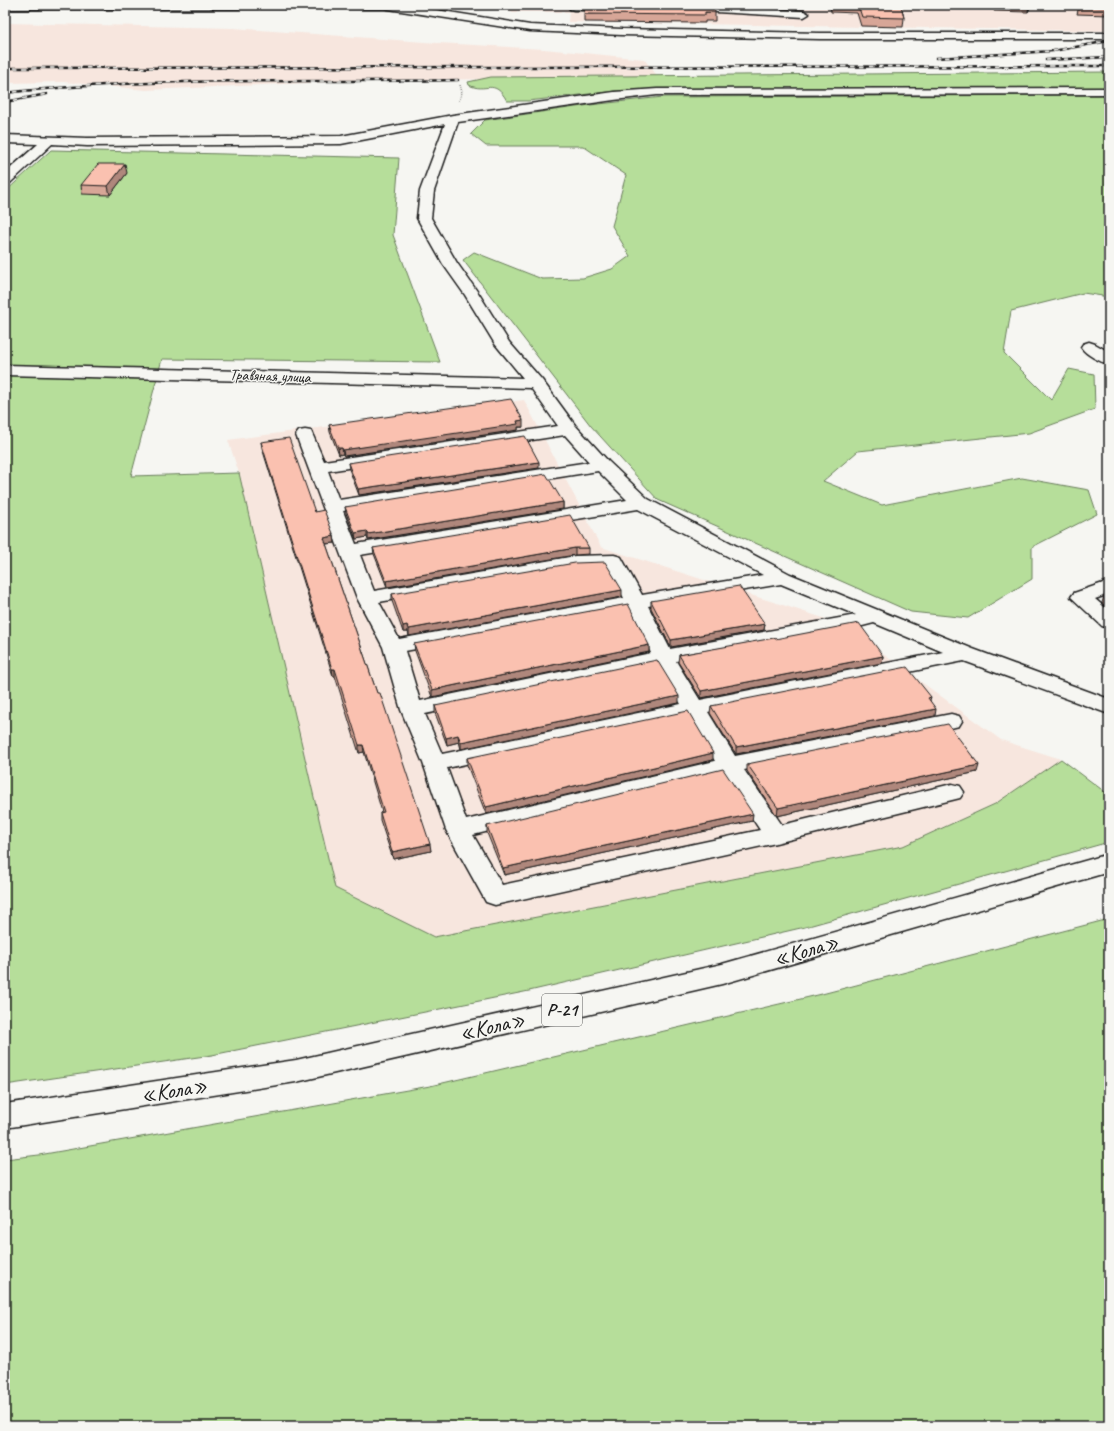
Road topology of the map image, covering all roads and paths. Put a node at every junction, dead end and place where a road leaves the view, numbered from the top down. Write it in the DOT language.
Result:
graph roads {
  1 [pos="309,5"];
  2 [pos="402,5"];
  3 [pos="5,6"];
  4 [pos="386,6"];
  5 [pos="574,7"];
  6 [pos="622,7"];
  7 [pos="677,8"];
  8 [pos="804,10"];
  9 [pos="484,12"];
  10 [pos="493,23"];
  11 [pos="820,36"];
  12 [pos="1109,36"];
  13 [pos="1109,91"];
  14 [pos="453,119"];
  15 [pos="5,139"];
  16 [pos="47,142"];
  17 [pos="5,180"];
  18 [pos="1089,347"];
  19 [pos="1109,359"];
  20 [pos="5,370"];
  21 [pos="536,383"];
  22 [pos="569,429"];
  23 [pos="305,435"];
  24 [pos="602,465"];
  25 [pos="318,468"];
  26 [pos="641,503"];
  27 [pos="333,507"];
  28 [pos="349,551"];
  29 [pos="783,578"];
  30 [pos="1109,587"];
  31 [pos="367,598"];
  32 [pos="636,602"];
  33 [pos="877,616"];
  34 [pos="1109,622"];
  35 [pos="393,647"];
  36 [pos="966,654"];
  37 [pos="663,657"];
  38 [pos="1109,707"];
  39 [pos="694,708"];
  40 [pos="412,710"];
  41 [pos="951,722"];
  42 [pos="434,763"];
  43 [pos="729,765"];
  44 [pos="952,792"];
  45 [pos="458,830"];
  46 [pos="776,835"];
  47 [pos="1109,863"];
  48 [pos="5,1116"];
  1 -- 3 [label="main road"];
  1 -- 4 [label="main road"];
  2 -- 4 [label="main road"];
  4 -- 10 [label="main road"];
  5 -- 6 [label="main road"];
  7 -- 8 [label="main road"];
  8 -- 11 [label="main road"];
  9 -- 10 [label="main road"];
  10 -- 11 [label="main road"];
  11 -- 12 [label="main road"];
  13 -- 14 [label="main road"];
  14 -- 16 [label="main road"];
  14 -- 21 [label="main road"];
  15 -- 16 [label="main road"];
  16 -- 17 [label="main road"];
  18 -- 19 [label="main road"];
  20 -- 21 [label="main road, Травяная улица"];
  21 -- 22 [label="main road"];
  22 -- 24 [label="main road"];
  22 -- 25 [label="main road"];
  23 -- 25 [label="main road"];
  24 -- 26 [label="main road"];
  24 -- 27 [label="main road"];
  25 -- 27 [label="main road"];
  26 -- 28 [label="main road"];
  26 -- 29 [label="main road"];
  27 -- 28 [label="main road"];
  28 -- 31 [label="main road"];
  29 -- 32 [label="main road"];
  29 -- 33 [label="main road"];
  30 -- 34 [label="main road"];
  31 -- 32 [label="main road"];
  31 -- 35 [label="main road"];
  32 -- 35 [label="main road"];
  32 -- 37 [label="main road"];
  33 -- 36 [label="main road"];
  33 -- 37 [label="main road"];
  35 -- 40 [label="main road"];
  36 -- 38 [label="main road"];
  36 -- 39 [label="main road"];
  37 -- 39 [label="main road"];
  37 -- 40 [label="main road"];
  39 -- 42 [label="main road"];
  39 -- 43 [label="main road"];
  40 -- 42 [label="main road"];
  41 -- 43 [label="main road"];
  42 -- 45 [label="main road"];
  43 -- 45 [label="main road"];
  43 -- 46 [label="main road"];
  44 -- 46 [label="main road"];
  45 -- 46 [label="main road"];
  47 -- 48 [label="main road, «Кола» / Р-21"];
}
